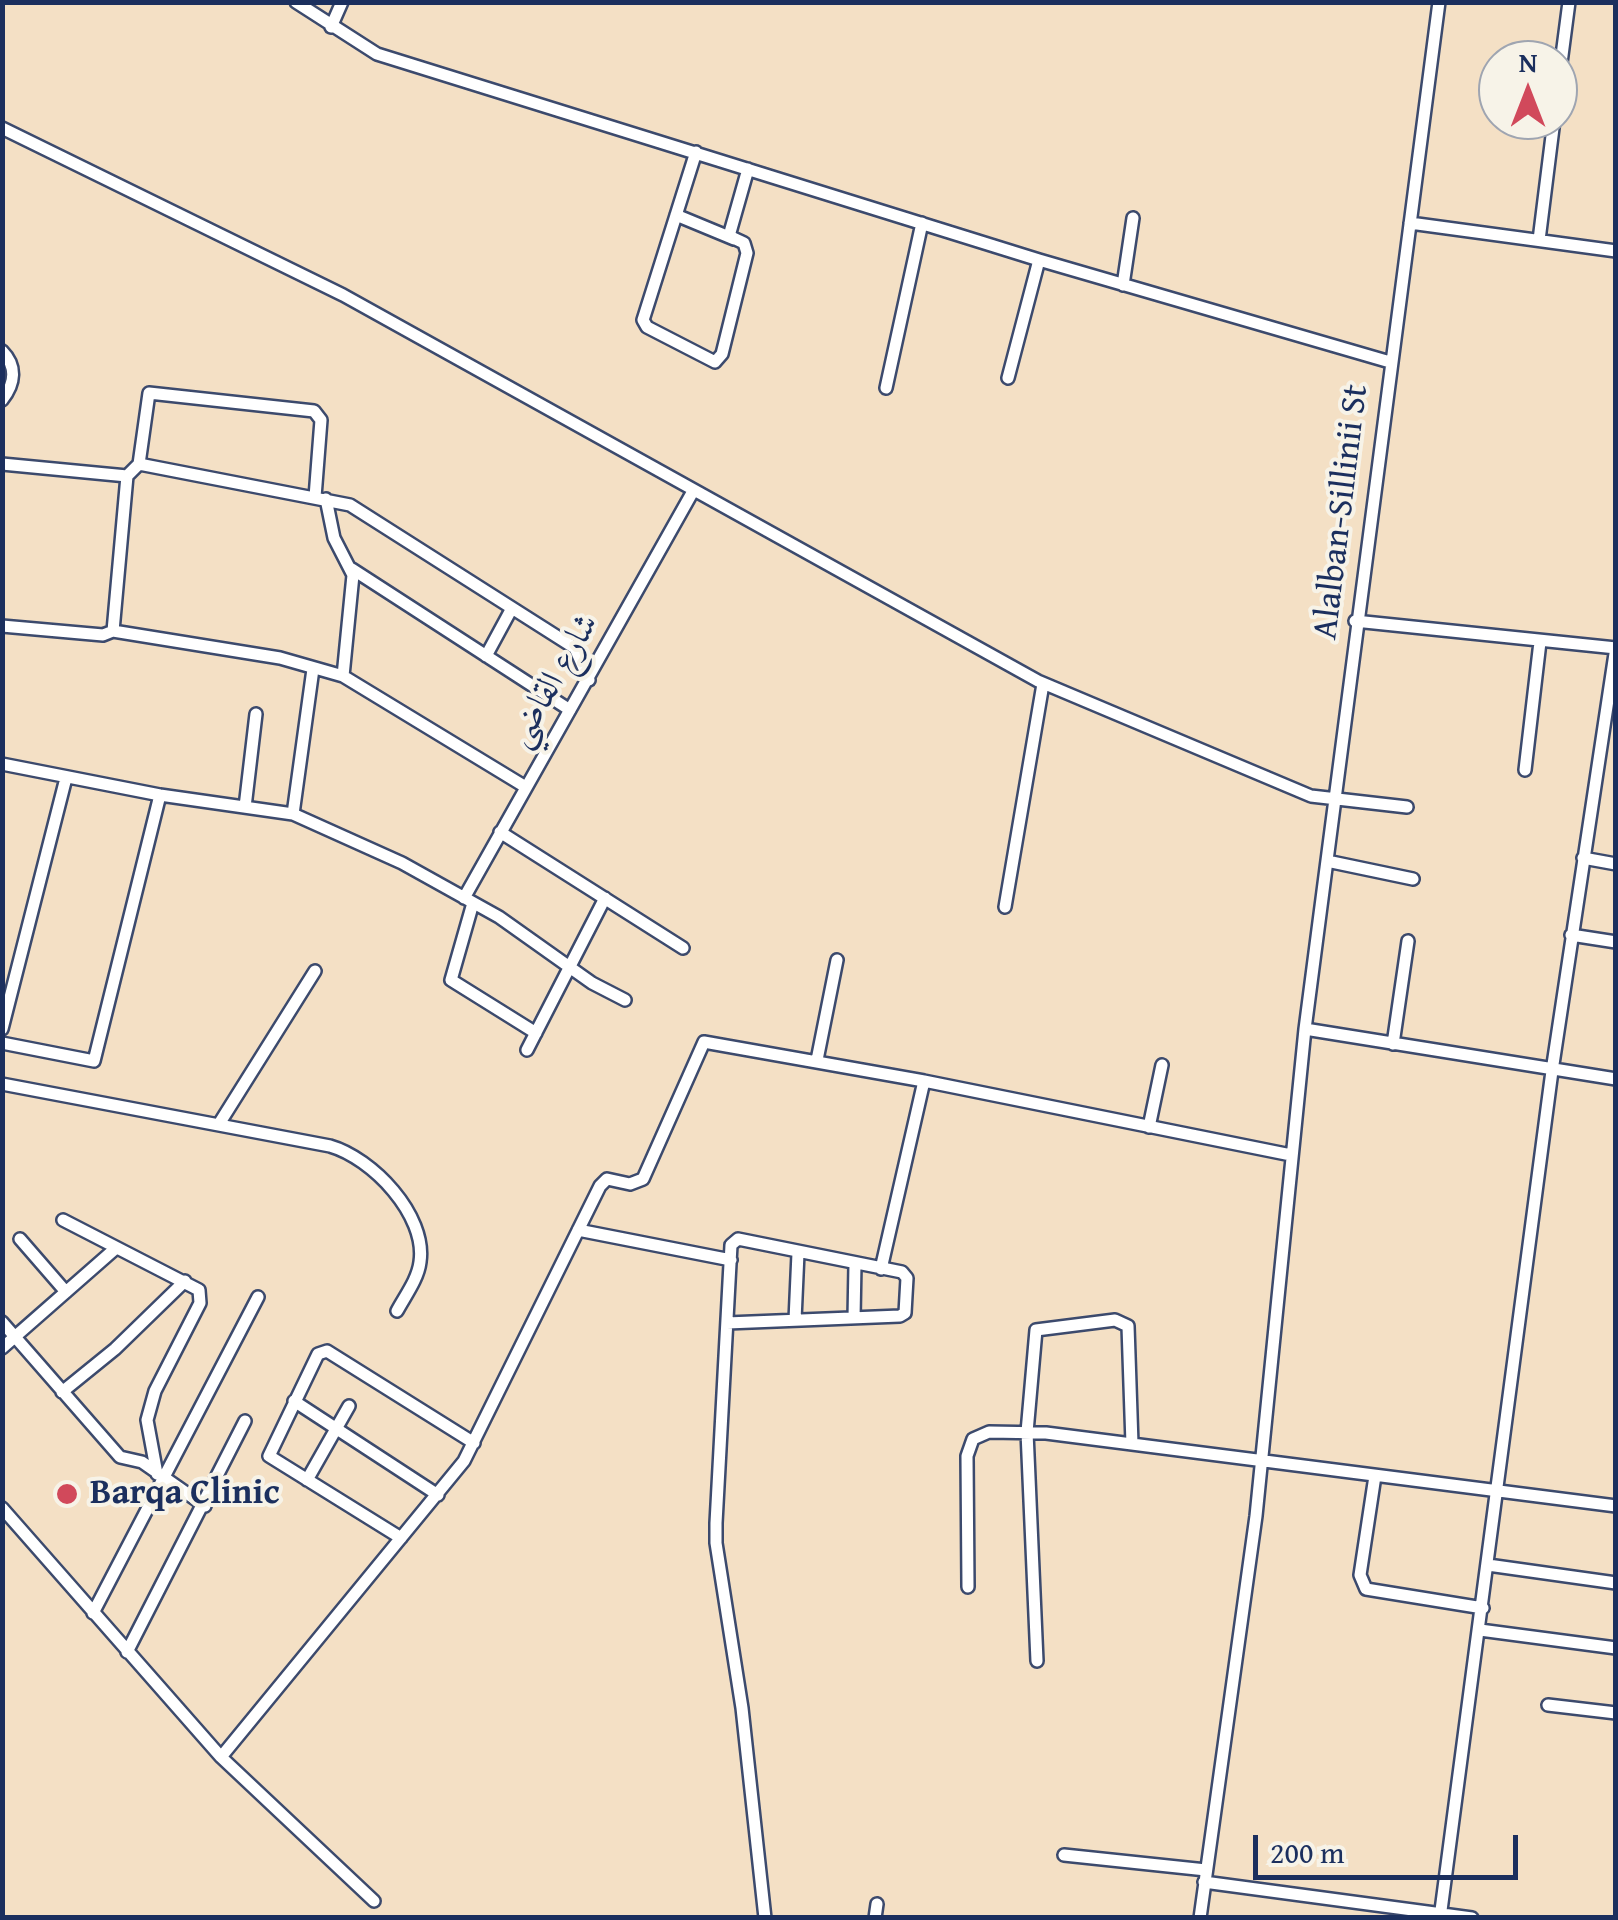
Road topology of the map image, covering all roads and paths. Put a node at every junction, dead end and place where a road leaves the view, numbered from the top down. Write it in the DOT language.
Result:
graph roads {
  1 [pos="296,2"];
  2 [pos="342,2"];
  3 [pos="1439,2"];
  4 [pos="1569,2"];
  5 [pos="332,27"];
  6 [pos="1564,40"];
  7 [pos="2,128"];
  8 [pos="1552,140"];
  9 [pos="696,152"];
  10 [pos="748,169"];
  11 [pos="676,216"];
  12 [pos="1133,218"];
  13 [pos="922,223"];
  14 [pos="1410,223"];
  15 [pos="1539,240"];
  16 [pos="1616,251"];
  17 [pos="1039,260"];
  18 [pos="1123,285"];
  19 [pos="2,350"];
  20 [pos="715,362"];
  21 [pos="1390,362"];
  22 [pos="1008,378"];
  23 [pos="886,388"];
  24 [pos="2,400"];
  25 [pos="2,464"];
  26 [pos="140,464"];
  27 [pos="127,476"];
  28 [pos="692,492"];
  29 [pos="320,498"];
  30 [pos="352,569"];
  31 [pos="512,608"];
  32 [pos="1355,621"];
  33 [pos="2,626"];
  34 [pos="113,632"];
  35 [pos="1540,642"];
  36 [pos="1616,648"];
  37 [pos="486,656"];
  38 [pos="313,668"];
  39 [pos="343,676"];
  40 [pos="588,680"];
  41 [pos="1043,684"];
  42 [pos="570,710"];
  43 [pos="256,714"];
  44 [pos="2,764"];
  45 [pos="1524,770"];
  46 [pos="66,778"];
  47 [pos="524,786"];
  48 [pos="160,795"];
  49 [pos="1335,798"];
  50 [pos="245,807"];
  51 [pos="1407,807"];
  52 [pos="293,814"];
  53 [pos="500,832"];
  54 [pos="1583,858"];
  55 [pos="1327,860"];
  56 [pos="1616,864"];
  57 [pos="1413,878"];
  58 [pos="604,898"];
  59 [pos="469,900"];
  60 [pos="1005,907"];
  61 [pos="1571,936"];
  62 [pos="1408,942"];
  63 [pos="1616,942"];
  64 [pos="683,948"];
  65 [pos="838,960"];
  66 [pos="571,968"];
  67 [pos="315,970"];
  68 [pos="625,1000"];
  69 [pos="2,1029"];
  70 [pos="1305,1029"];
  71 [pos="536,1033"];
  72 [pos="2,1043"];
  73 [pos="1393,1044"];
  74 [pos="527,1050"];
  75 [pos="817,1060"];
  76 [pos="1162,1065"];
  77 [pos="1552,1071"];
  78 [pos="924,1080"];
  79 [pos="1616,1080"];
  80 [pos="2,1084"];
  81 [pos="219,1124"];
  82 [pos="1149,1128"];
  83 [pos="1291,1155"];
  84 [pos="63,1220"];
  85 [pos="578,1230"];
  86 [pos="20,1240"];
  87 [pos="116,1248"];
  88 [pos="798,1253"];
  89 [pos="730,1260"];
  90 [pos="856,1264"];
  91 [pos="881,1268"];
  92 [pos="186,1282"];
  93 [pos="66,1292"];
  94 [pos="258,1297"];
  95 [pos="397,1311"];
  96 [pos="854,1318"];
  97 [pos="795,1320"];
  98 [pos="2,1322"];
  99 [pos="726,1324"];
  100 [pos="15,1337"];
  101 [pos="2,1348"];
  102 [pos="62,1392"];
  103 [pos="294,1400"];
  104 [pos="349,1406"];
  105 [pos="245,1422"];
  106 [pos="337,1428"];
  107 [pos="1027,1432"];
  108 [pos="474,1443"];
  109 [pos="1132,1444"];
  110 [pos="1262,1463"];
  111 [pos="1376,1476"];
  112 [pos="160,1477"];
  113 [pos="307,1480"];
  114 [pos="1498,1490"];
  115 [pos="438,1495"];
  116 [pos="205,1506"];
  117 [pos="1616,1506"];
  118 [pos="2,1508"];
  119 [pos="401,1538"];
  120 [pos="1488,1565"];
  121 [pos="1616,1583"];
  122 [pos="968,1586"];
  123 [pos="1483,1608"];
  124 [pos="93,1612"];
  125 [pos="1480,1630"];
  126 [pos="1616,1648"];
  127 [pos="127,1652"];
  128 [pos="1037,1661"];
  129 [pos="1548,1705"];
  130 [pos="1616,1713"];
  131 [pos="221,1756"];
  132 [pos="1064,1855"];
  133 [pos="1205,1876"];
  134 [pos="374,1902"];
  135 [pos="1355,1903"];
  136 [pos="1440,1916"];
  137 [pos="765,1918"];
  138 [pos="1200,1918"];
  139 [pos="1354,1918"];
  140 [pos="1472,1918"];
  1 -- 5 [label="street"];
  2 -- 5 [label="street"];
  3 -- 14 [label="street, Alalban-Sillinii St"];
  4 -- 6 [label="street"];
  5 -- 9 [label="street"];
  7 -- 28 [label="street"];
  8 -- 15 [label="street"];
  9 -- 10 [label="street"];
  9 -- 11 [label="street"];
  10 -- 13 [label="street"];
  10 -- 20 [label="street"];
  11 -- 20 [label="street"];
  11 -- 20 [label="street"];
  12 -- 18 [label="street"];
  13 -- 17 [label="street"];
  13 -- 23 [label="street"];
  14 -- 15 [label="street"];
  14 -- 21 [label="street, Alalban-Sillinii St"];
  15 -- 16 [label="street"];
  17 -- 18 [label="street"];
  17 -- 22 [label="street"];
  18 -- 21 [label="street"];
  19 -- 24 [label="street"];
  21 -- 32 [label="street, Alalban-Sillinii St"];
  25 -- 27 [label="street"];
  26 -- 27 [label="street"];
  26 -- 29 [label="street"];
  26 -- 29 [label="street"];
  27 -- 34 [label="street"];
  28 -- 40 [label="street, شارع القاضي"];
  28 -- 41 [label="street"];
  29 -- 30 [label="street"];
  29 -- 31 [label="street"];
  30 -- 37 [label="street"];
  30 -- 39 [label="street"];
  31 -- 37 [label="street"];
  31 -- 40 [label="street"];
  32 -- 35 [label="street"];
  32 -- 49 [label="street, Alalban-Sillinii St"];
  33 -- 34 [label="street"];
  34 -- 38 [label="street"];
  35 -- 36 [label="street"];
  35 -- 45 [label="street"];
  36 -- 54 [label="street"];
  37 -- 42 [label="street"];
  38 -- 39 [label="street"];
  38 -- 52 [label="street"];
  39 -- 47 [label="street"];
  40 -- 42 [label="street, شارع القاضي"];
  41 -- 49 [label="street"];
  41 -- 60 [label="street"];
  42 -- 47 [label="street, شارع القاضي"];
  43 -- 50 [label="street"];
  44 -- 46 [label="street"];
  46 -- 48 [label="street"];
  46 -- 69 [label="street"];
  47 -- 53 [label="street, شارع القاضي"];
  48 -- 50 [label="street"];
  48 -- 72 [label="street"];
  49 -- 51 [label="street"];
  49 -- 55 [label="street, Alalban-Sillinii St"];
  50 -- 52 [label="street"];
  52 -- 59 [label="street"];
  53 -- 58 [label="street"];
  53 -- 59 [label="street, شارع القاضي"];
  54 -- 56 [label="street"];
  54 -- 61 [label="street"];
  55 -- 57 [label="street"];
  55 -- 70 [label="street, Alalban-Sillinii St"];
  58 -- 64 [label="street"];
  58 -- 66 [label="street"];
  59 -- 66 [label="street"];
  59 -- 71 [label="street, شارع القاضي"];
  61 -- 63 [label="street"];
  61 -- 77 [label="street"];
  62 -- 73 [label="street"];
  65 -- 75 [label="street"];
  66 -- 68 [label="street"];
  66 -- 71 [label="street"];
  67 -- 81 [label="street"];
  70 -- 73 [label="street"];
  70 -- 83 [label="street, Alalban-Sillinii St"];
  71 -- 74 [label="street"];
  73 -- 77 [label="street"];
  75 -- 78 [label="street"];
  75 -- 85 [label="street"];
  76 -- 82 [label="street"];
  77 -- 79 [label="street"];
  77 -- 114 [label="street"];
  78 -- 82 [label="street"];
  78 -- 91 [label="street"];
  80 -- 81 [label="street"];
  81 -- 95 [label="street"];
  82 -- 83 [label="street"];
  83 -- 110 [label="street, Alalban-Sillinii St"];
  84 -- 87 [label="street"];
  85 -- 89 [label="street"];
  85 -- 108 [label="street"];
  86 -- 93 [label="street"];
  87 -- 92 [label="street"];
  87 -- 93 [label="street"];
  88 -- 89 [label="street"];
  88 -- 90 [label="street"];
  88 -- 97 [label="street"];
  89 -- 99 [label="street"];
  90 -- 91 [label="street"];
  90 -- 96 [label="street"];
  91 -- 96 [label="street"];
  92 -- 102 [label="street"];
  92 -- 112 [label="street"];
  93 -- 100 [label="street"];
  94 -- 112 [label="street"];
  96 -- 97 [label="street"];
  97 -- 99 [label="street"];
  98 -- 100 [label="street"];
  99 -- 137 [label="street"];
  100 -- 101 [label="street"];
  100 -- 102 [label="street"];
  102 -- 112 [label="street"];
  103 -- 106 [label="street"];
  103 -- 108 [label="street"];
  103 -- 113 [label="street"];
  104 -- 106 [label="street"];
  105 -- 116 [label="street"];
  106 -- 113 [label="street"];
  106 -- 115 [label="street"];
  107 -- 109 [label="street"];
  107 -- 109 [label="street"];
  107 -- 122 [label="street"];
  107 -- 128 [label="street"];
  108 -- 115 [label="street"];
  109 -- 110 [label="street"];
  110 -- 111 [label="street"];
  110 -- 133 [label="street, Alalban-Sillinii St"];
  111 -- 114 [label="street"];
  111 -- 123 [label="street"];
  112 -- 116 [label="street"];
  112 -- 124 [label="street"];
  113 -- 119 [label="street"];
  114 -- 117 [label="street"];
  114 -- 120 [label="street"];
  115 -- 119 [label="street"];
  116 -- 127 [label="street"];
  118 -- 124 [label="street"];
  119 -- 131 [label="street"];
  120 -- 121 [label="street"];
  120 -- 123 [label="street"];
  123 -- 125 [label="street"];
  124 -- 127 [label="street"];
  125 -- 126 [label="street"];
  125 -- 136 [label="street"];
  127 -- 131 [label="street"];
  129 -- 130 [label="street"];
  131 -- 134 [label="street"];
  132 -- 133 [label="street"];
  133 -- 135 [label="street"];
  133 -- 138 [label="street, Alalban-Sillinii St"];
  135 -- 136 [label="street"];
  135 -- 139 [label="street"];
  136 -- 140 [label="street"];
}
